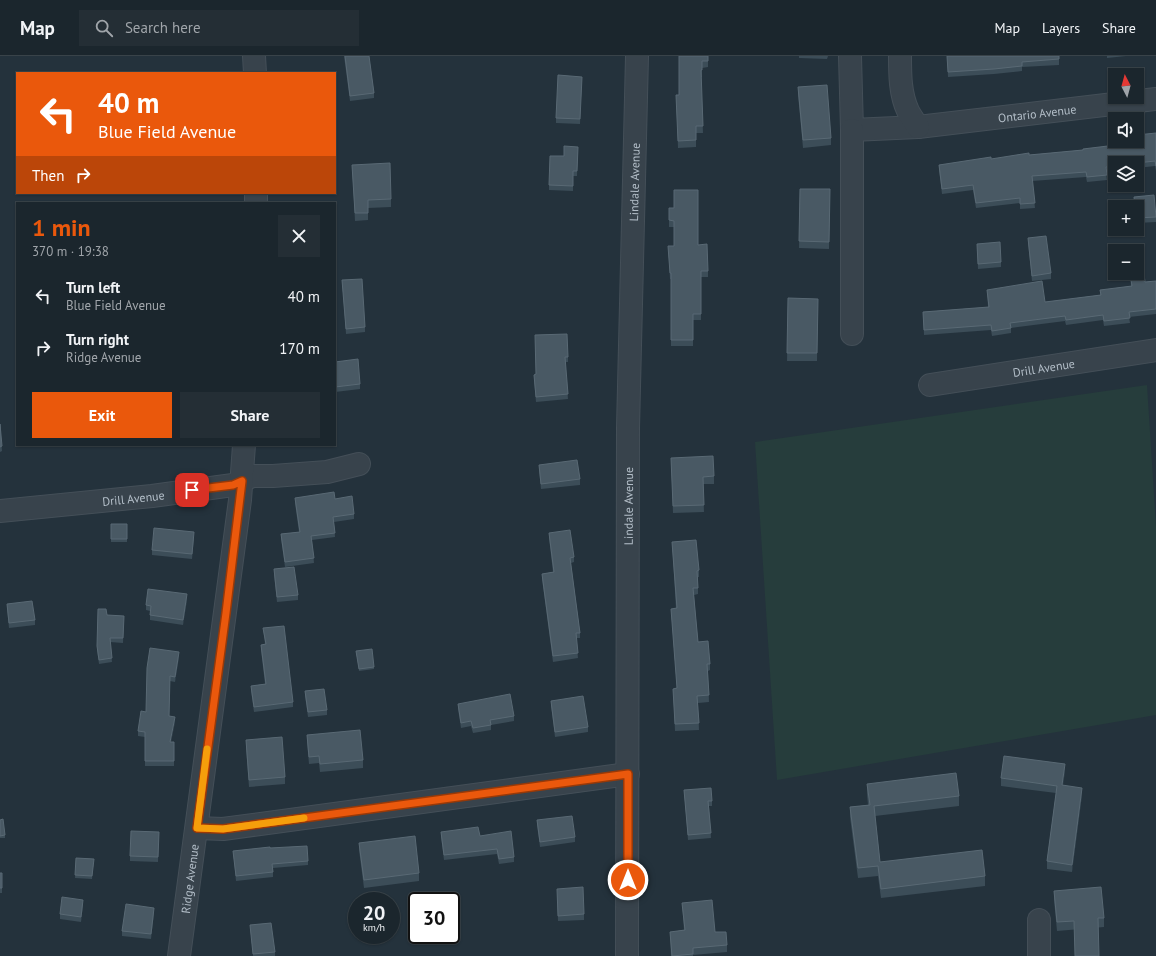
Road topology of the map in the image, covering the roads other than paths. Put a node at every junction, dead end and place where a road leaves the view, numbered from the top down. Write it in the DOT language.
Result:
graph roads {
  1 [pos="254,56"];
  2 [pos="637,56"];
  3 [pos="850,56"];
  4 [pos="900,56"];
  5 [pos="256,72"];
  6 [pos="1156,99"];
  7 [pos="918,127"];
  8 [pos="852,130"];
  9 [pos="852,334"];
  10 [pos="1156,350"];
  11 [pos="930,385"];
  12 [pos="244,446"];
  13 [pos="359,464"];
  14 [pos="242,481"];
  15 [pos="0,511"];
  16 [pos="628,774"];
  17 [pos="197,828"];
  18 [pos="1039,920"];
  19 [pos="179,956"];
  20 [pos="628,956"];
  21 [pos="1039,956"];
  1 -- 5 [label="street"];
  2 -- 16 [label="street, Lindale Avenue"];
  3 -- 8 [label="street"];
  4 -- 7 [label="street"];
  6 -- 7 [label="street, Ontario Avenue"];
  7 -- 8 [label="street, Ontario Avenue"];
  8 -- 9 [label="street"];
  10 -- 11 [label="street, Drill Avenue"];
  12 -- 14 [label="street, Ridge Avenue"];
  13 -- 14 [label="street, Drill Avenue"];
  14 -- 15 [label="street, Drill Avenue"];
  14 -- 17 [label="street, Ridge Avenue"];
  16 -- 17 [label="street"];
  16 -- 20 [label="street, Lindale Avenue"];
  17 -- 19 [label="street, Ridge Avenue"];
  18 -- 21 [label="street"];
}
